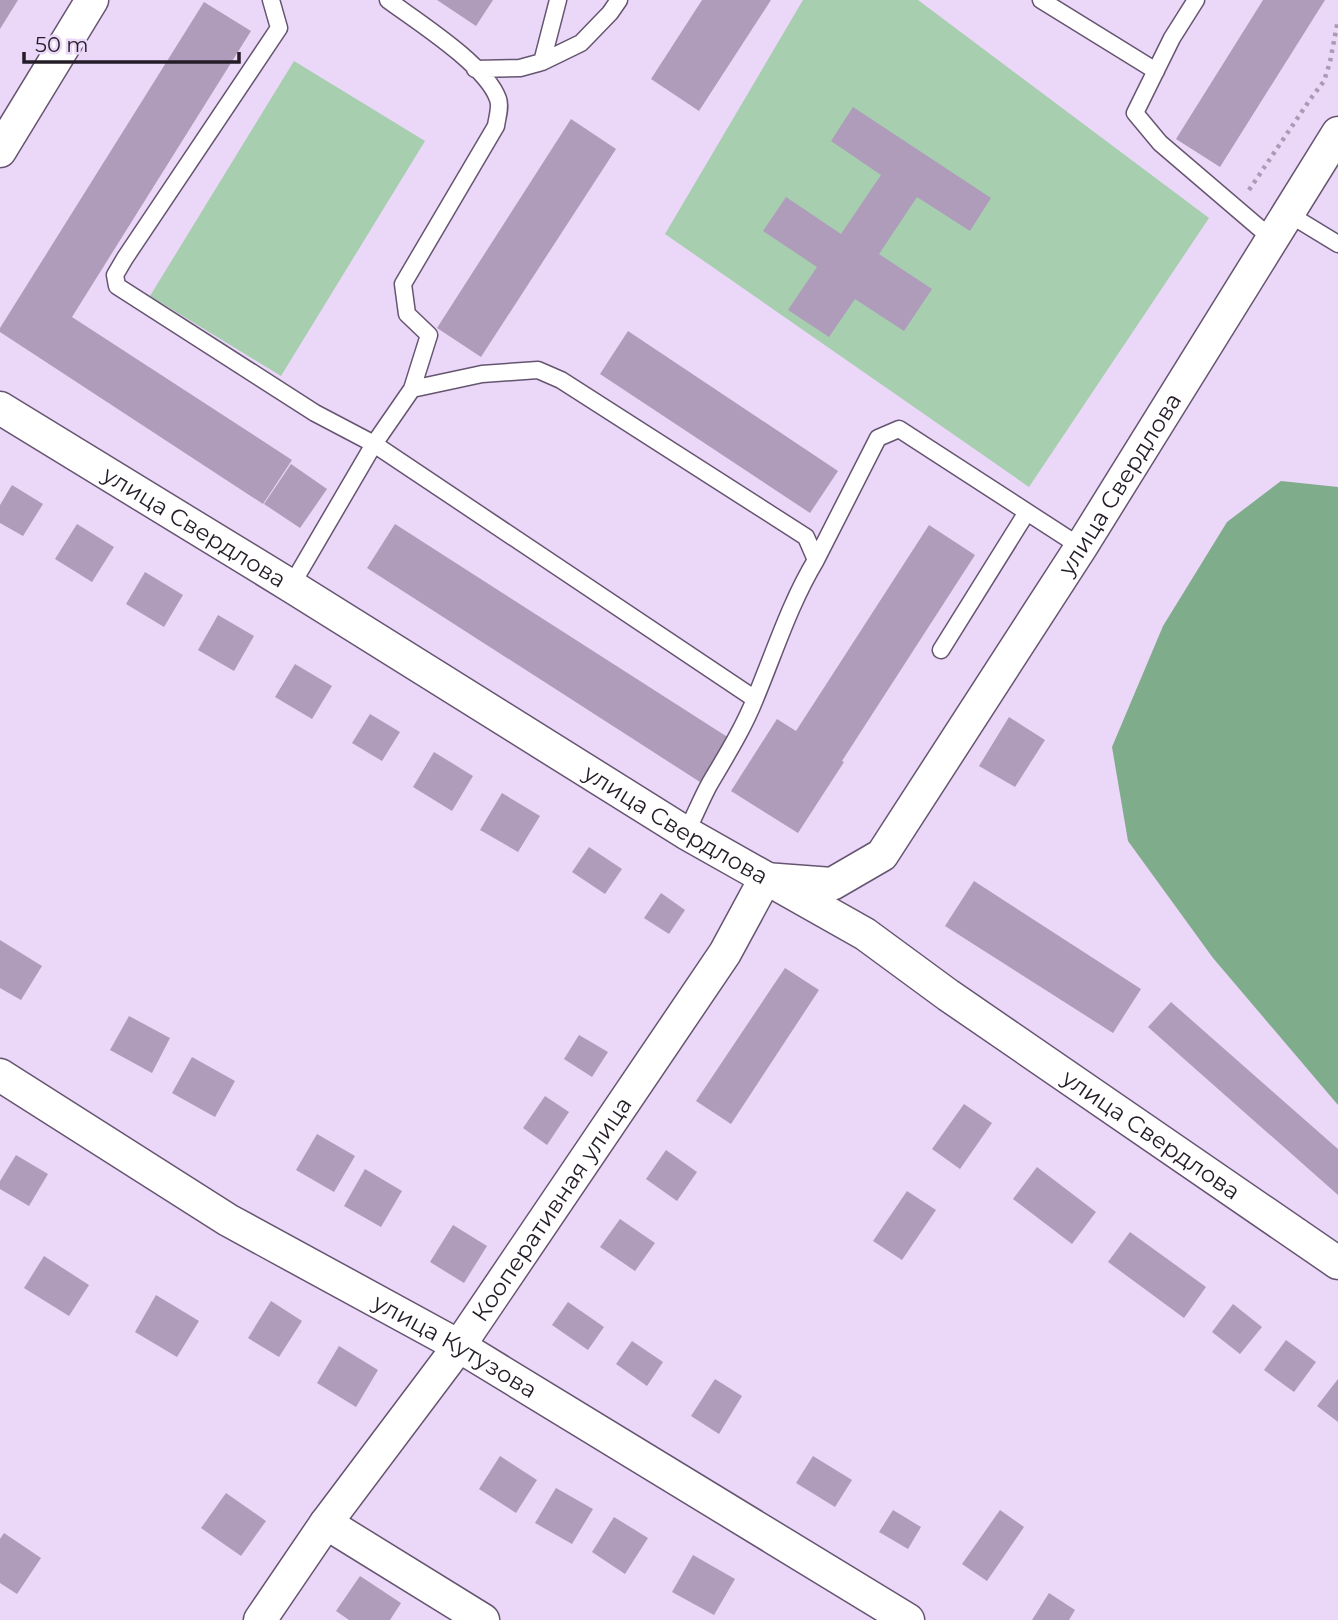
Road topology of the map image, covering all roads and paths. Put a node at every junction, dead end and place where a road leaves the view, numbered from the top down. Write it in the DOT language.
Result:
graph roads {
  1 [pos="92,0"];
  2 [pos="271,0"];
  3 [pos="388,0"];
  4 [pos="558,0"];
  5 [pos="618,0"];
  6 [pos="1041,0"];
  7 [pos="1196,0"];
  8 [pos="1338,20"];
  9 [pos="542,62"];
  10 [pos="475,69"];
  11 [pos="1156,71"];
  12 [pos="1338,133"];
  13 [pos="3,138"];
  14 [pos="1236,209"];
  15 [pos="1279,226"];
  16 [pos="1338,244"];
  17 [pos="412,389"];
  18 [pos="0,408"];
  19 [pos="374,444"];
  20 [pos="1027,512"];
  21 [pos="1081,547"];
  22 [pos="816,559"];
  23 [pos="291,586"];
  24 [pos="941,650"];
  25 [pos="755,699"];
  26 [pos="685,833"];
  27 [pos="765,879"];
  28 [pos="0,1075"];
  29 [pos="1338,1263"];
  30 [pos="459,1346"];
  31 [pos="326,1523"];
  32 [pos="260,1620"];
  33 [pos="483,1620"];
  34 [pos="908,1620"];
  1 -- 13 [label="street"];
  2 -- 19 [label="lane"];
  3 -- 10 [label="lane"];
  4 -- 9 [label="lane"];
  5 -- 9 [label="lane"];
  6 -- 11 [label="lane"];
  7 -- 11 [label="lane"];
  8 -- 14 [label="path"];
  9 -- 10 [label="lane"];
  10 -- 17 [label="lane"];
  11 -- 14 [label="lane"];
  12 -- 15 [label="street, улица Свердлова"];
  14 -- 15 [label="lane"];
  15 -- 16 [label="lane"];
  15 -- 21 [label="street, улица Свердлова"];
  17 -- 19 [label="lane"];
  17 -- 22 [label="lane"];
  18 -- 23 [label="street, улица Свердлова"];
  19 -- 23 [label="lane"];
  19 -- 25 [label="lane"];
  20 -- 21 [label="lane"];
  20 -- 22 [label="lane"];
  20 -- 24 [label="lane"];
  21 -- 27 [label="street, улица Свердлова"];
  22 -- 25 [label="lane"];
  23 -- 26 [label="street, улица Свердлова"];
  25 -- 26 [label="lane"];
  26 -- 27 [label="street, улица Свердлова"];
  27 -- 29 [label="street, улица Свердлова"];
  27 -- 30 [label="street, Кооперативная улица"];
  28 -- 30 [label="street, улица Кутузова"];
  30 -- 31 [label="street, Кооперативная улица"];
  30 -- 34 [label="street, улица Кутузова"];
  31 -- 32 [label="street, Кооперативная улица"];
  31 -- 33 [label="street"];
}
